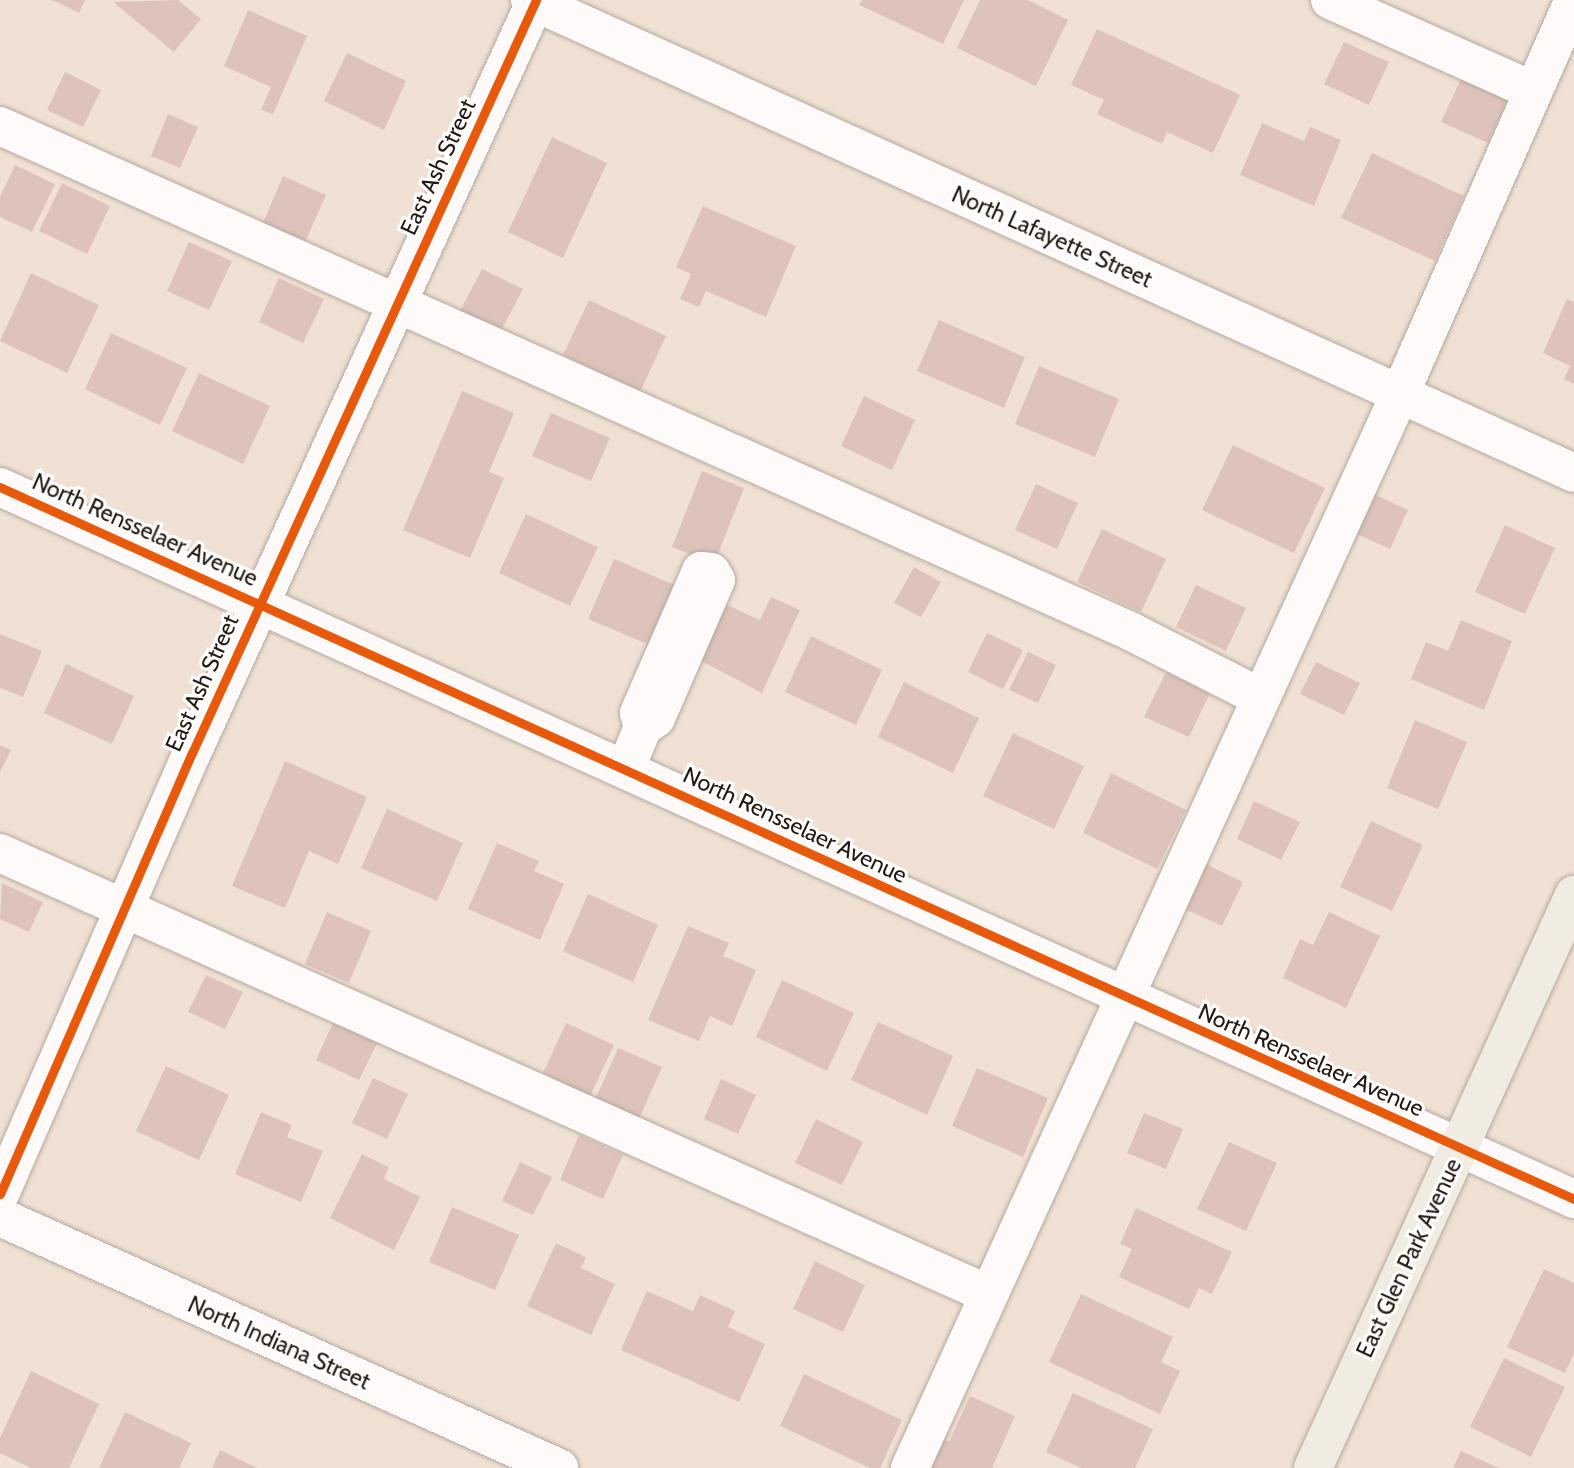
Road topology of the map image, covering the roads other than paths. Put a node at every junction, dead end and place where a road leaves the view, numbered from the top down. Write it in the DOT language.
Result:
graph roads {
  1 [pos="1330,0"];
  2 [pos="1574,0"];
  3 [pos="534,1"];
  4 [pos="1533,91"];
  5 [pos="0,126"];
  6 [pos="397,302"];
  7 [pos="1400,394"];
  8 [pos="1574,473"];
  9 [pos="0,487"];
  10 [pos="260,603"];
  11 [pos="1260,697"];
  12 [pos="643,727"];
  13 [pos="626,768"];
  14 [pos="0,853"];
  15 [pos="1574,895"];
  16 [pos="124,910"];
  17 [pos="1123,995"];
  18 [pos="1459,1148"];
  19 [pos="0,1194"];
  20 [pos="1574,1199"];
  21 [pos="0,1217"];
  22 [pos="988,1294"];
  23 [pos="559,1468"];
  24 [pos="910,1468"];
  25 [pos="1313,1468"];
  1 -- 4 [label="street"];
  2 -- 4 [label="street"];
  3 -- 6 [label="street, East Ash Street"];
  3 -- 7 [label="street, North Lafayette Street"];
  4 -- 7 [label="street"];
  5 -- 6 [label="street"];
  6 -- 10 [label="street, East Ash Street"];
  6 -- 11 [label="street"];
  7 -- 8 [label="street, North Lafayette Street"];
  7 -- 11 [label="street"];
  9 -- 10 [label="street, North Rensselaer Avenue"];
  10 -- 13 [label="street, North Rensselaer Avenue"];
  10 -- 16 [label="street, East Ash Street"];
  11 -- 17 [label="street"];
  12 -- 13 [label="street"];
  13 -- 17 [label="street, North Rensselaer Avenue"];
  14 -- 16 [label="street"];
  15 -- 18 [label="main road, East Glen Park Avenue"];
  16 -- 19 [label="street, East Ash Street"];
  16 -- 22 [label="street"];
  17 -- 18 [label="street, North Rensselaer Avenue"];
  17 -- 22 [label="street"];
  18 -- 20 [label="street, North Rensselaer Avenue"];
  18 -- 25 [label="main road, East Glen Park Avenue"];
  21 -- 23 [label="street, North Indiana Street"];
  22 -- 24 [label="street"];
}
